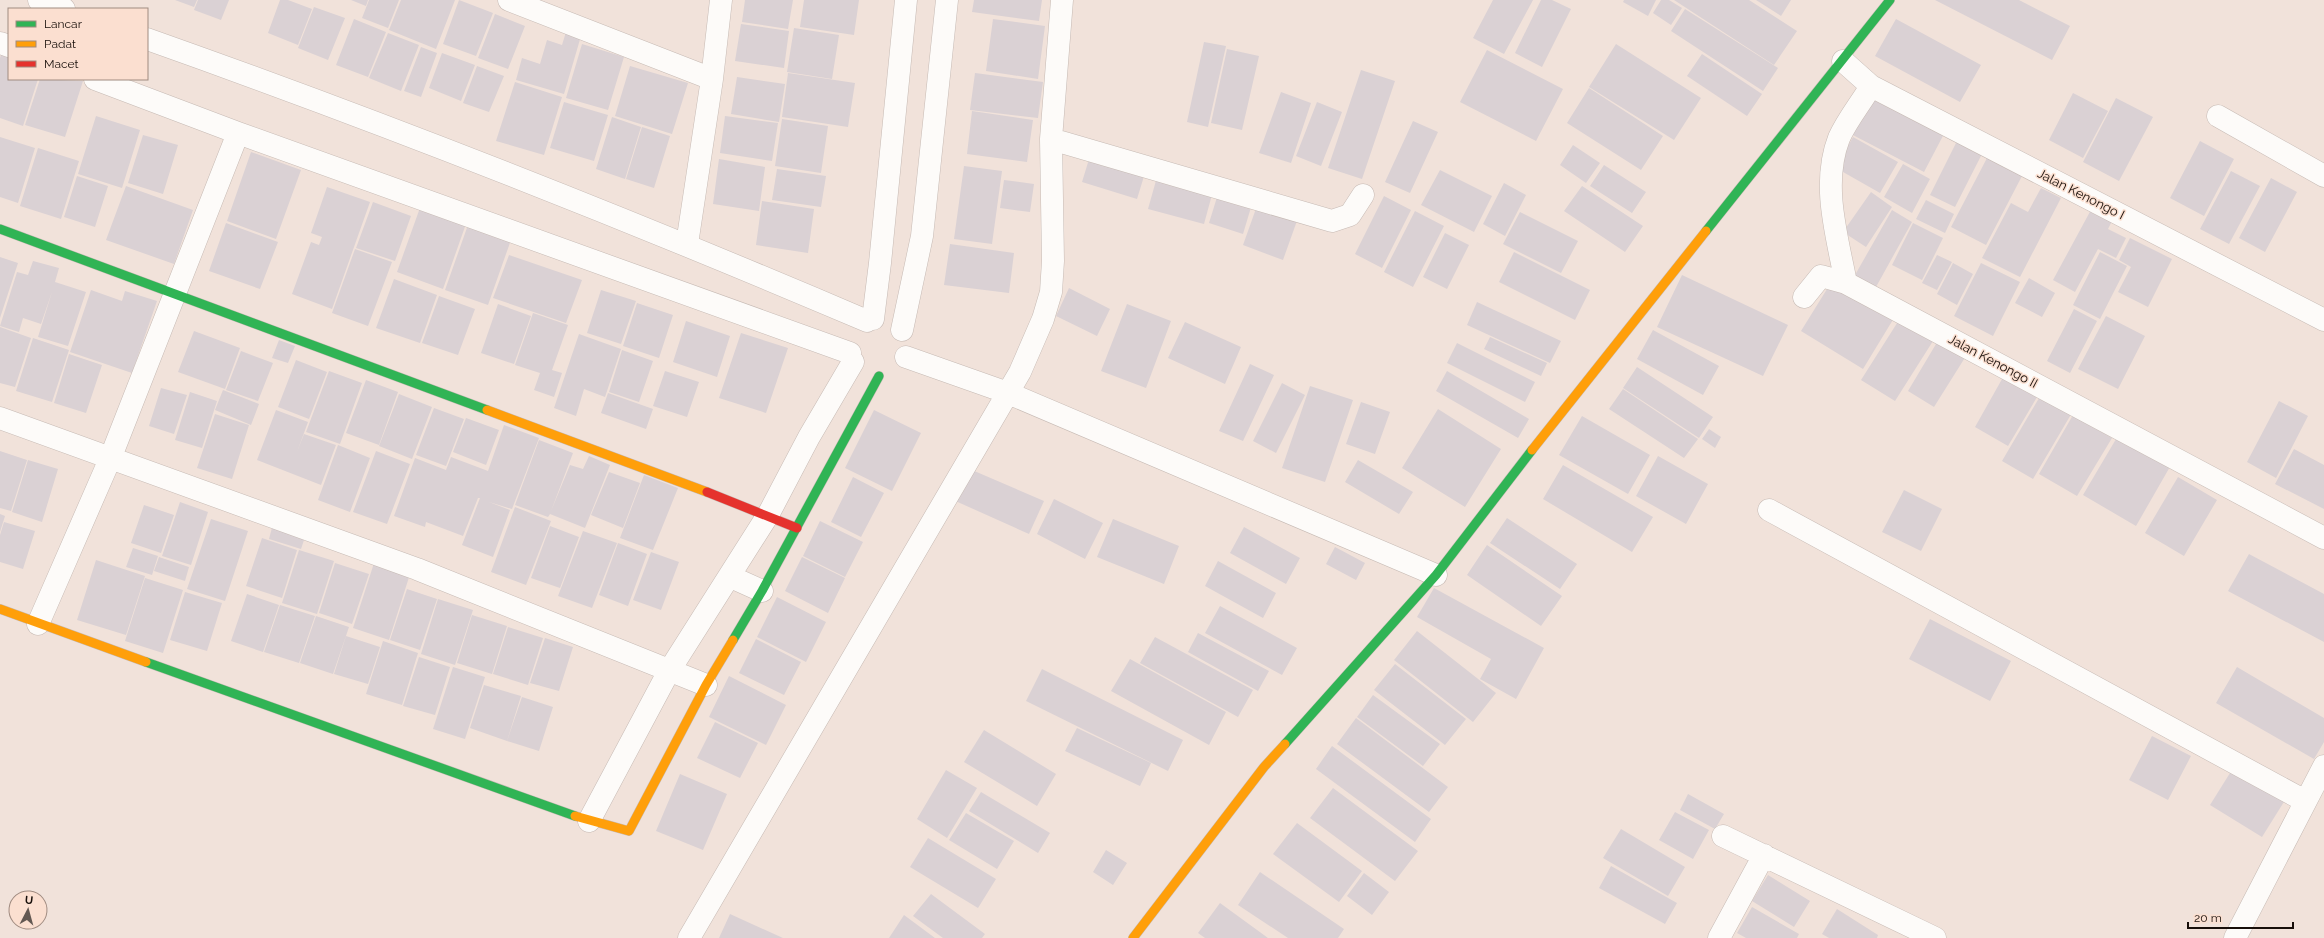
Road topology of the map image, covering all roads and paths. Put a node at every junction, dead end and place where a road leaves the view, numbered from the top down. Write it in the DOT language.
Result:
graph roads {
  1 [pos="39,0"];
  2 [pos="509,0"];
  3 [pos="721,0"];
  4 [pos="906,0"];
  5 [pos="947,0"];
  6 [pos="1062,0"];
  7 [pos="1890,0"];
  8 [pos="61,8"];
  9 [pos="148,38"];
  10 [pos="1843,61"];
  11 [pos="98,80"];
  12 [pos="712,80"];
  13 [pos="1871,86"];
  14 [pos="2218,116"];
  15 [pos="238,134"];
  16 [pos="1051,139"];
  17 [pos="2324,176"];
  18 [pos="1363,195"];
  19 [pos="0,229"];
  20 [pos="687,244"];
  21 [pos="1846,283"];
  22 [pos="174,294"];
  23 [pos="1804,297"];
  24 [pos="870,320"];
  25 [pos="2324,320"];
  26 [pos="902,330"];
  27 [pos="906,357"];
  28 [pos="852,358"];
  29 [pos="879,376"];
  30 [pos="1008,393"];
  31 [pos="0,418"];
  32 [pos="110,459"];
  33 [pos="1769,510"];
  34 [pos="768,515"];
  35 [pos="797,528"];
  36 [pos="2324,538"];
  37 [pos="1436,576"];
  38 [pos="731,577"];
  39 [pos="762,591"];
  40 [pos="0,609"];
  41 [pos="38,624"];
  42 [pos="669,671"];
  43 [pos="706,685"];
  44 [pos="2324,766"];
  45 [pos="2305,800"];
  46 [pos="589,821"];
  47 [pos="1723,836"];
  48 [pos="1764,855"];
  49 [pos="689,938"];
  50 [pos="1133,938"];
  51 [pos="1719,938"];
  52 [pos="1935,938"];
  53 [pos="2235,938"];
  1 -- 8 [label="street"];
  2 -- 12 [label="street"];
  3 -- 12 [label="street"];
  4 -- 24 [label="street"];
  5 -- 26 [label="street"];
  6 -- 16 [label="street"];
  7 -- 10 [label="street"];
  9 -- 20 [label="street"];
  10 -- 13 [label="street, Jalan Kenongo I"];
  10 -- 37 [label="street"];
  11 -- 15 [label="street"];
  12 -- 20 [label="street"];
  13 -- 21 [label="street"];
  13 -- 25 [label="street, Jalan Kenongo I"];
  14 -- 17 [label="street"];
  15 -- 22 [label="street"];
  15 -- 28 [label="street"];
  16 -- 18 [label="street"];
  16 -- 30 [label="street"];
  19 -- 22 [label="street"];
  20 -- 24 [label="street"];
  21 -- 23 [label="street, Jalan Kenongo II"];
  21 -- 36 [label="street, Jalan Kenongo II"];
  22 -- 32 [label="street"];
  22 -- 34 [label="street"];
  24 -- 26 [label="street"];
  24 -- 28 [label="street"];
  26 -- 27 [label="street"];
  27 -- 29 [label="street"];
  27 -- 30 [label="street"];
  28 -- 29 [label="street"];
  28 -- 34 [label="street"];
  29 -- 35 [label="street"];
  30 -- 37 [label="street"];
  30 -- 49 [label="street"];
  31 -- 32 [label="street"];
  32 -- 41 [label="street"];
  32 -- 42 [label="street"];
  33 -- 45 [label="street"];
  34 -- 35 [label="street"];
  34 -- 38 [label="street"];
  35 -- 39 [label="street"];
  37 -- 50 [label="street"];
  38 -- 39 [label="street"];
  38 -- 42 [label="street"];
  39 -- 43 [label="street"];
  40 -- 41 [label="street"];
  41 -- 46 [label="street"];
  42 -- 43 [label="street"];
  42 -- 46 [label="street"];
  43 -- 46 [label="street"];
  44 -- 45 [label="street"];
  45 -- 53 [label="street"];
  47 -- 48 [label="street"];
  48 -- 51 [label="street"];
  48 -- 52 [label="street"];
}
